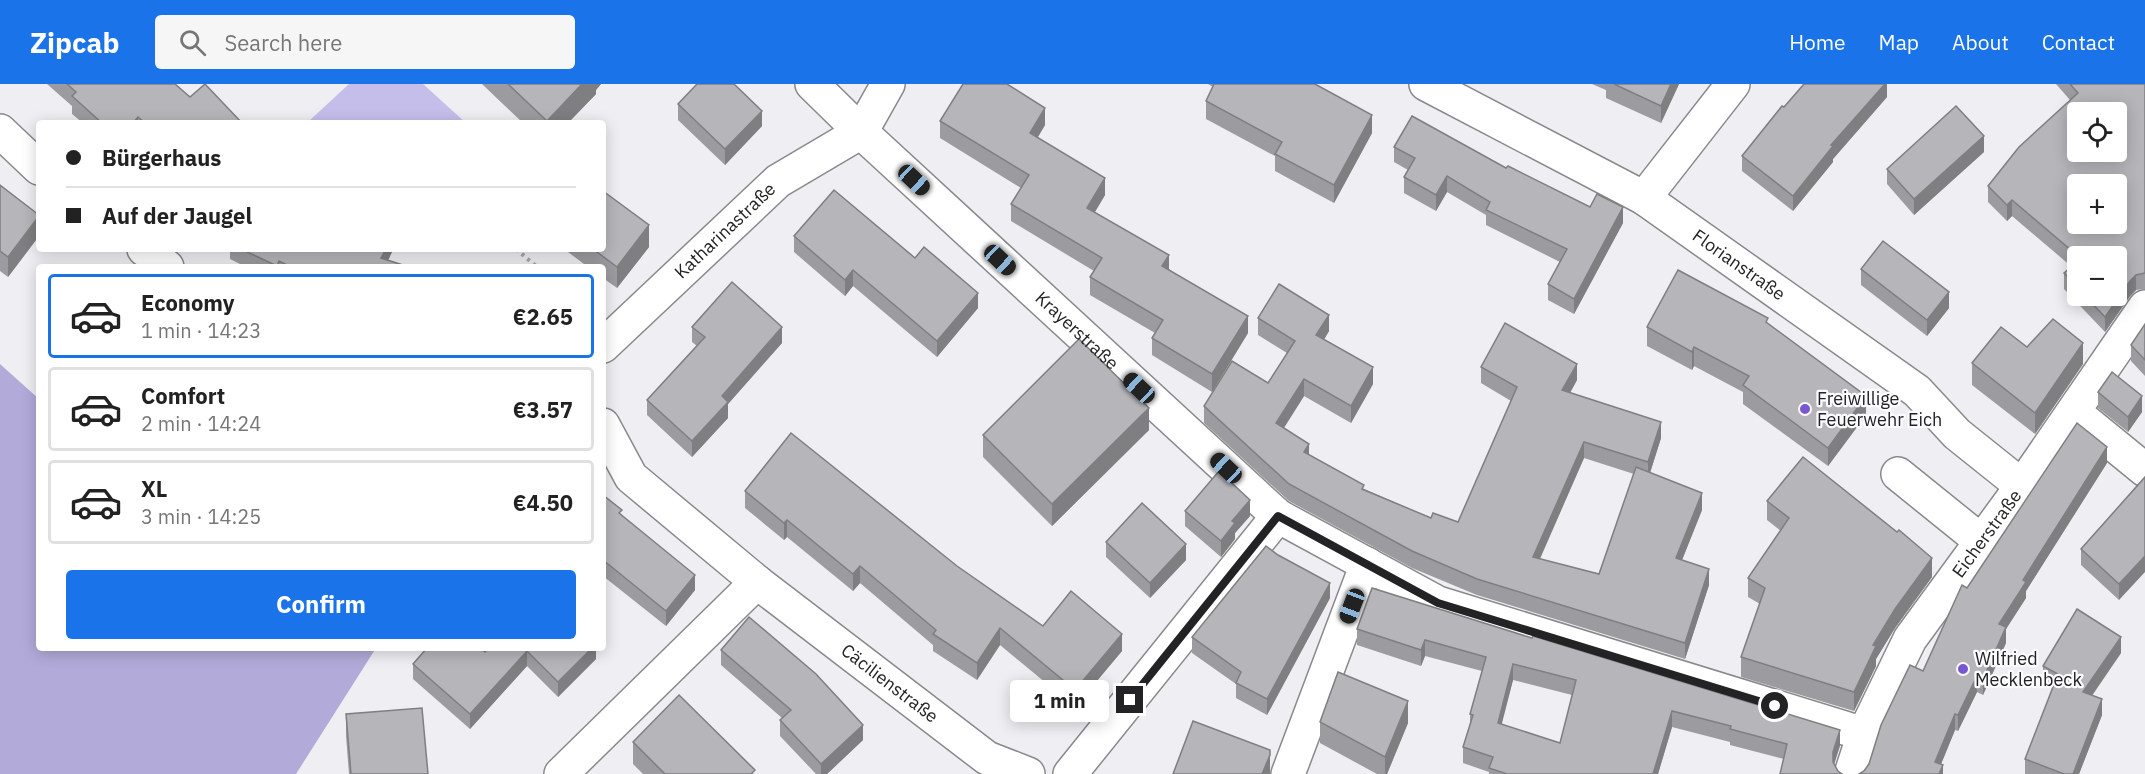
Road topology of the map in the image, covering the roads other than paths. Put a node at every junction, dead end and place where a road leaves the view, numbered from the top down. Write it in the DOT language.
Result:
graph roads {
  1 [pos="812,84"];
  2 [pos="888,84"];
  3 [pos="1426,84"];
  4 [pos="1733,84"];
  5 [pos="0,131"];
  6 [pos="861,132"];
  7 [pos="36,165"];
  8 [pos="1644,198"];
  9 [pos="148,252"];
  10 [pos="163,264"];
  11 [pos="2145,307"];
  12 [pos="606,343"];
  13 [pos="2074,411"];
  14 [pos="606,430"];
  15 [pos="2145,470"];
  16 [pos="1898,474"];
  17 [pos="2022,486"];
  18 [pos="1278,516"];
  19 [pos="1981,541"];
  20 [pos="1367,564"];
  21 [pos="758,582"];
  22 [pos="1864,734"];
  23 [pos="561,774"];
  24 [pos="1028,774"];
  25 [pos="1070,774"];
  26 [pos="1288,774"];
  27 [pos="1851,774"];
  1 -- 6 [label="street, Krayerstraße"];
  2 -- 6 [label="street"];
  3 -- 8 [label="street, Florianstraße"];
  4 -- 8 [label="street"];
  5 -- 7 [label="street"];
  6 -- 12 [label="street, Katharinastraße"];
  6 -- 18 [label="street, Krayerstraße"];
  8 -- 17 [label="street, Florianstraße"];
  9 -- 10 [label="street"];
  11 -- 13 [label="street, Eicherstraße"];
  13 -- 15 [label="street"];
  13 -- 17 [label="street, Eicherstraße"];
  14 -- 21 [label="street, Cäcilienstraße"];
  16 -- 19 [label="street"];
  17 -- 19 [label="street, Eicherstraße"];
  18 -- 20 [label="street, Krayerstraße"];
  18 -- 25 [label="street"];
  19 -- 22 [label="street, Eicherstraße"];
  20 -- 22 [label="street, Krayerstraße"];
  20 -- 26 [label="street"];
  21 -- 23 [label="street"];
  21 -- 24 [label="street, Cäcilienstraße"];
  22 -- 27 [label="street, Eicherstraße"];
}
